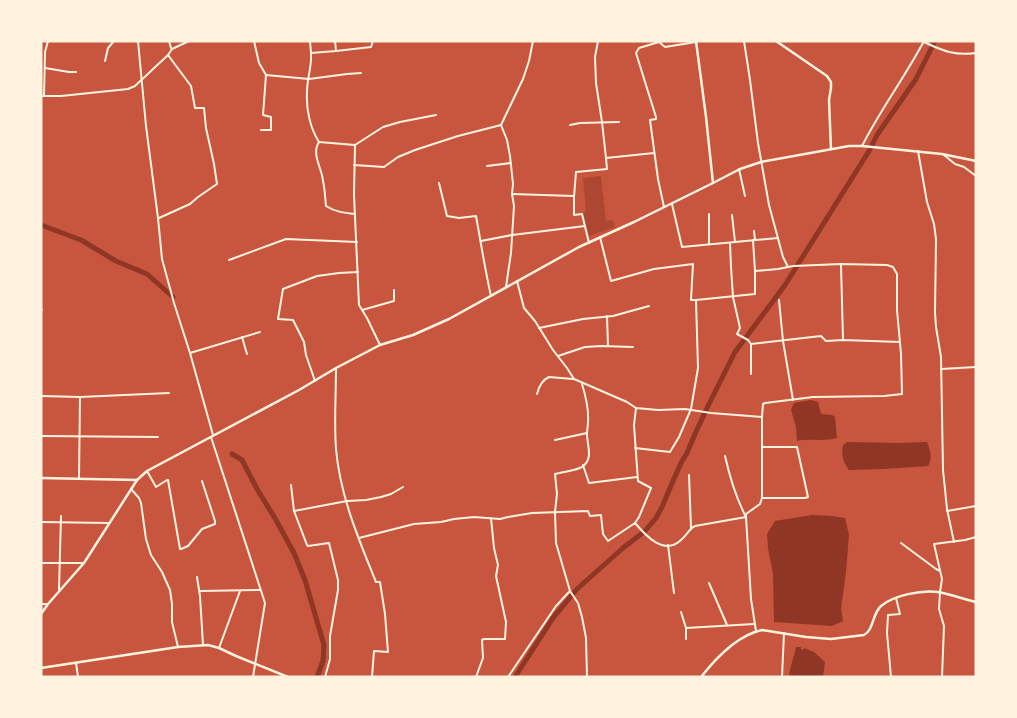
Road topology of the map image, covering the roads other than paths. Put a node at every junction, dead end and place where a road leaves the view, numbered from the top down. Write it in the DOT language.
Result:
graph roads {
  1 [pos="48,41"];
  2 [pos="114,41"];
  3 [pos="138,41"];
  4 [pos="169,41"];
  5 [pos="189,41"];
  6 [pos="254,41"];
  7 [pos="310,41"];
  8 [pos="335,41"];
  9 [pos="372,41"];
  10 [pos="532,41"];
  11 [pos="598,41"];
  12 [pos="696,41"];
  13 [pos="744,41"];
  14 [pos="776,41"];
  15 [pos="924,42"];
  16 [pos="172,49"];
  17 [pos="336,50"];
  18 [pos="311,53"];
  19 [pos="976,53"];
  20 [pos="168,54"];
  21 [pos="105,61"];
  22 [pos="45,68"];
  23 [pos="76,72"];
  24 [pos="361,73"];
  25 [pos="266,75"];
  26 [pos="142,78"];
  27 [pos="309,79"];
  28 [pos="43,96"];
  29 [pos="436,115"];
  30 [pos="602,122"];
  31 [pos="619,122"];
  32 [pos="501,125"];
  33 [pos="570,125"];
  34 [pos="261,130"];
  35 [pos="319,142"];
  36 [pos="355,145"];
  37 [pos="862,146"];
  38 [pos="831,149"];
  39 [pos="918,151"];
  40 [pos="654,153"];
  41 [pos="942,154"];
  42 [pos="606,158"];
  43 [pos="976,161"];
  44 [pos="761,162"];
  45 [pos="511,163"];
  46 [pos="354,165"];
  47 [pos="487,166"];
  48 [pos="739,169"];
  49 [pos="976,176"];
  50 [pos="439,183"];
  51 [pos="712,184"];
  52 [pos="512,194"];
  53 [pos="574,196"];
  54 [pos="745,196"];
  55 [pos="672,203"];
  56 [pos="664,207"];
  57 [pos="355,214"];
  58 [pos="709,214"];
  59 [pos="732,215"];
  60 [pos="158,218"];
  61 [pos="585,226"];
  62 [pos="754,231"];
  63 [pos="512,235"];
  64 [pos="600,237"];
  65 [pos="778,238"];
  66 [pos="754,240"];
  67 [pos="481,241"];
  68 [pos="357,242"];
  69 [pos="735,242"];
  70 [pos="589,243"];
  71 [pos="730,243"];
  72 [pos="709,244"];
  73 [pos="228,260"];
  74 [pos="841,264"];
  75 [pos="788,267"];
  76 [pos="755,270"];
  77 [pos="358,272"];
  78 [pos="517,281"];
  79 [pos="506,287"];
  80 [pos="394,290"];
  81 [pos="490,296"];
  82 [pos="733,297"];
  83 [pos="696,300"];
  84 [pos="779,300"];
  85 [pos="649,306"];
  86 [pos="362,310"];
  87 [pos="607,316"];
  88 [pos="539,328"];
  89 [pos="260,332"];
  90 [pos="242,337"];
  91 [pos="783,340"];
  92 [pos="843,340"];
  93 [pos="900,342"];
  94 [pos="751,344"];
  95 [pos="380,345"];
  96 [pos="608,346"];
  97 [pos="633,347"];
  98 [pos="190,353"];
  99 [pos="247,354"];
  100 [pos="558,356"];
  101 [pos="976,367"];
  102 [pos="336,368"];
  103 [pos="941,369"];
  104 [pos="751,374"];
  105 [pos="574,379"];
  106 [pos="315,381"];
  107 [pos="582,384"];
  108 [pos="169,394"];
  109 [pos="537,394"];
  110 [pos="41,396"];
  111 [pos="80,397"];
  112 [pos="793,400"];
  113 [pos="636,408"];
  114 [pos="691,409"];
  115 [pos="762,417"];
  116 [pos="587,433"];
  117 [pos="41,436"];
  118 [pos="80,436"];
  119 [pos="158,436"];
  120 [pos="212,436"];
  121 [pos="556,440"];
  122 [pos="762,447"];
  123 [pos="635,448"];
  124 [pos="724,456"];
  125 [pos="583,465"];
  126 [pos="148,471"];
  127 [pos="689,475"];
  128 [pos="638,477"];
  129 [pos="41,478"];
  130 [pos="79,479"];
  131 [pos="137,480"];
  132 [pos="202,481"];
  133 [pos="291,484"];
  134 [pos="403,487"];
  135 [pos="130,489"];
  136 [pos="762,498"];
  137 [pos="347,501"];
  138 [pos="976,506"];
  139 [pos="294,511"];
  140 [pos="947,511"];
  141 [pos="555,512"];
  142 [pos="61,516"];
  143 [pos="746,517"];
  144 [pos="492,518"];
  145 [pos="41,522"];
  146 [pos="60,522"];
  147 [pos="110,523"];
  148 [pos="635,523"];
  149 [pos="691,528"];
  150 [pos="976,537"];
  151 [pos="359,538"];
  152 [pos="954,542"];
  153 [pos="901,543"];
  154 [pos="668,545"];
  155 [pos="41,563"];
  156 [pos="60,564"];
  157 [pos="84,564"];
  158 [pos="940,571"];
  159 [pos="197,577"];
  160 [pos="709,583"];
  161 [pos="260,590"];
  162 [pos="240,591"];
  163 [pos="59,592"];
  164 [pos="200,592"];
  165 [pos="570,592"];
  166 [pos="940,592"];
  167 [pos="674,593"];
  168 [pos="896,598"];
  169 [pos="976,602"];
  170 [pos="41,604"];
  171 [pos="48,604"];
  172 [pos="681,612"];
  173 [pos="41,614"];
  174 [pos="754,624"];
  175 [pos="726,625"];
  176 [pos="686,628"];
  177 [pos="756,631"];
  178 [pos="784,633"];
  179 [pos="686,639"];
  180 [pos="203,645"];
  181 [pos="178,647"];
  182 [pos="219,648"];
  183 [pos="76,663"];
  184 [pos="255,664"];
  185 [pos="41,668"];
  186 [pos="78,677"];
  187 [pos="253,677"];
  188 [pos="288,677"];
  189 [pos="325,677"];
  190 [pos="372,677"];
  191 [pos="476,677"];
  192 [pos="508,677"];
  193 [pos="587,677"];
  194 [pos="701,677"];
  195 [pos="782,677"];
  196 [pos="891,677"];
  197 [pos="942,677"];
  1 -- 22 [label="street"];
  2 -- 21 [label="street"];
  3 -- 26 [label="street"];
  4 -- 16 [label="street"];
  5 -- 16 [label="street"];
  6 -- 25 [label="street"];
  7 -- 18 [label="street"];
  8 -- 17 [label="street"];
  9 -- 17 [label="street"];
  10 -- 32 [label="street"];
  11 -- 30 [label="street"];
  12 -- 40 [label="street"];
  12 -- 51 [label="street"];
  13 -- 44 [label="street"];
  14 -- 38 [label="street"];
  15 -- 19 [label="street"];
  15 -- 37 [label="street"];
  16 -- 20 [label="street"];
  17 -- 18 [label="street"];
  18 -- 27 [label="street"];
  20 -- 26 [label="street"];
  20 -- 60 [label="street"];
  22 -- 23 [label="street"];
  22 -- 28 [label="street"];
  24 -- 27 [label="street"];
  25 -- 27 [label="street"];
  25 -- 34 [label="street"];
  26 -- 28 [label="street"];
  26 -- 60 [label="street"];
  27 -- 35 [label="street"];
  29 -- 36 [label="street"];
  30 -- 31 [label="street"];
  30 -- 33 [label="street"];
  30 -- 42 [label="street"];
  32 -- 45 [label="street"];
  32 -- 46 [label="street"];
  35 -- 36 [label="street"];
  35 -- 57 [label="street"];
  36 -- 46 [label="street"];
  37 -- 38 [label="street"];
  37 -- 39 [label="street"];
  38 -- 44 [label="street"];
  39 -- 41 [label="street"];
  39 -- 103 [label="street"];
  40 -- 42 [label="street"];
  40 -- 56 [label="street"];
  41 -- 43 [label="street"];
  41 -- 49 [label="street"];
  42 -- 53 [label="street"];
  44 -- 48 [label="street"];
  44 -- 65 [label="street"];
  45 -- 47 [label="street"];
  45 -- 52 [label="street"];
  46 -- 57 [label="street"];
  48 -- 51 [label="street"];
  48 -- 54 [label="street"];
  50 -- 67 [label="street"];
  51 -- 55 [label="street"];
  52 -- 53 [label="street"];
  52 -- 63 [label="street"];
  53 -- 61 [label="street"];
  55 -- 56 [label="street"];
  55 -- 72 [label="street"];
  56 -- 64 [label="street"];
  57 -- 68 [label="street"];
  58 -- 72 [label="street"];
  59 -- 69 [label="street"];
  60 -- 98 [label="street"];
  61 -- 63 [label="street"];
  61 -- 70 [label="street"];
  62 -- 66 [label="street"];
  63 -- 67 [label="street"];
  63 -- 79 [label="street"];
  64 -- 70 [label="street"];
  64 -- 83 [label="street"];
  65 -- 66 [label="street"];
  65 -- 75 [label="street"];
  66 -- 69 [label="street"];
  66 -- 76 [label="street"];
  67 -- 81 [label="street"];
  68 -- 73 [label="street"];
  68 -- 77 [label="street"];
  69 -- 71 [label="street"];
  70 -- 78 [label="street"];
  71 -- 72 [label="street"];
  71 -- 82 [label="street"];
  74 -- 75 [label="street"];
  74 -- 92 [label="street"];
  74 -- 93 [label="street"];
  75 -- 76 [label="street"];
  76 -- 82 [label="street"];
  77 -- 86 [label="street"];
  77 -- 106 [label="street"];
  78 -- 79 [label="street"];
  78 -- 88 [label="street"];
  79 -- 81 [label="street"];
  80 -- 86 [label="street"];
  81 -- 95 [label="street"];
  82 -- 83 [label="street"];
  82 -- 94 [label="street"];
  83 -- 114 [label="street"];
  84 -- 91 [label="street"];
  85 -- 87 [label="street"];
  86 -- 95 [label="street"];
  87 -- 88 [label="street"];
  87 -- 96 [label="street"];
  88 -- 100 [label="street"];
  89 -- 90 [label="street"];
  90 -- 98 [label="street"];
  90 -- 99 [label="street"];
  91 -- 92 [label="street"];
  91 -- 94 [label="street"];
  91 -- 112 [label="street"];
  92 -- 93 [label="street"];
  93 -- 112 [label="street"];
  94 -- 104 [label="street"];
  95 -- 102 [label="street"];
  96 -- 97 [label="street"];
  96 -- 100 [label="street"];
  98 -- 120 [label="street"];
  100 -- 105 [label="street"];
  101 -- 103 [label="street"];
  102 -- 106 [label="street"];
  102 -- 137 [label="street"];
  103 -- 140 [label="street"];
  105 -- 107 [label="street"];
  105 -- 109 [label="street"];
  106 -- 120 [label="street"];
  107 -- 113 [label="street"];
  107 -- 116 [label="street"];
  108 -- 111 [label="street"];
  110 -- 111 [label="street"];
  111 -- 118 [label="street"];
  112 -- 115 [label="street"];
  113 -- 114 [label="street"];
  113 -- 123 [label="street"];
  114 -- 115 [label="street"];
  114 -- 123 [label="street"];
  115 -- 122 [label="street"];
  116 -- 121 [label="street"];
  116 -- 125 [label="street"];
  117 -- 118 [label="street"];
  118 -- 119 [label="street"];
  118 -- 130 [label="street"];
  120 -- 126 [label="street"];
  120 -- 161 [label="street"];
  122 -- 136 [label="street"];
  122 -- 136 [label="street"];
  123 -- 128 [label="street"];
  124 -- 143 [label="street"];
  125 -- 128 [label="street"];
  125 -- 141 [label="street"];
  126 -- 131 [label="street"];
  126 -- 132 [label="street"];
  127 -- 149 [label="street"];
  128 -- 148 [label="street"];
  129 -- 130 [label="street"];
  130 -- 131 [label="street"];
  131 -- 135 [label="street"];
  133 -- 139 [label="street"];
  134 -- 137 [label="street"];
  135 -- 147 [label="street"];
  135 -- 181 [label="street"];
  136 -- 143 [label="street"];
  137 -- 139 [label="street"];
  137 -- 151 [label="street"];
  138 -- 140 [label="street"];
  139 -- 189 [label="street"];
  140 -- 152 [label="street"];
  141 -- 144 [label="street"];
  141 -- 148 [label="street"];
  141 -- 165 [label="street"];
  142 -- 146 [label="street"];
  143 -- 149 [label="street"];
  143 -- 174 [label="street"];
  144 -- 151 [label="street"];
  144 -- 191 [label="street"];
  145 -- 146 [label="street"];
  146 -- 147 [label="street"];
  146 -- 156 [label="street"];
  147 -- 157 [label="street"];
  148 -- 154 [label="street"];
  149 -- 154 [label="street"];
  150 -- 152 [label="street"];
  151 -- 190 [label="street"];
  152 -- 158 [label="street"];
  153 -- 158 [label="street"];
  154 -- 167 [label="street"];
  155 -- 156 [label="street"];
  156 -- 157 [label="street"];
  156 -- 163 [label="street"];
  157 -- 163 [label="street"];
  158 -- 166 [label="street"];
  159 -- 164 [label="street"];
  160 -- 175 [label="street"];
  161 -- 162 [label="street"];
  161 -- 184 [label="street"];
  162 -- 164 [label="street"];
  162 -- 182 [label="street"];
  163 -- 171 [label="street"];
  164 -- 180 [label="street"];
  165 -- 192 [label="street"];
  165 -- 193 [label="street"];
  166 -- 168 [label="street"];
  166 -- 169 [label="street"];
  166 -- 197 [label="street"];
  168 -- 178 [label="street"];
  168 -- 196 [label="street"];
  170 -- 171 [label="street"];
  171 -- 173 [label="street"];
  172 -- 176 [label="street"];
  174 -- 175 [label="street"];
  174 -- 177 [label="street"];
  175 -- 176 [label="street"];
  176 -- 179 [label="street"];
  177 -- 178 [label="street"];
  177 -- 194 [label="street"];
  178 -- 195 [label="street"];
  180 -- 181 [label="street"];
  180 -- 182 [label="street"];
  181 -- 183 [label="street"];
  182 -- 184 [label="street"];
  183 -- 185 [label="street"];
  183 -- 186 [label="street"];
  184 -- 187 [label="street"];
  184 -- 188 [label="street"];
}
